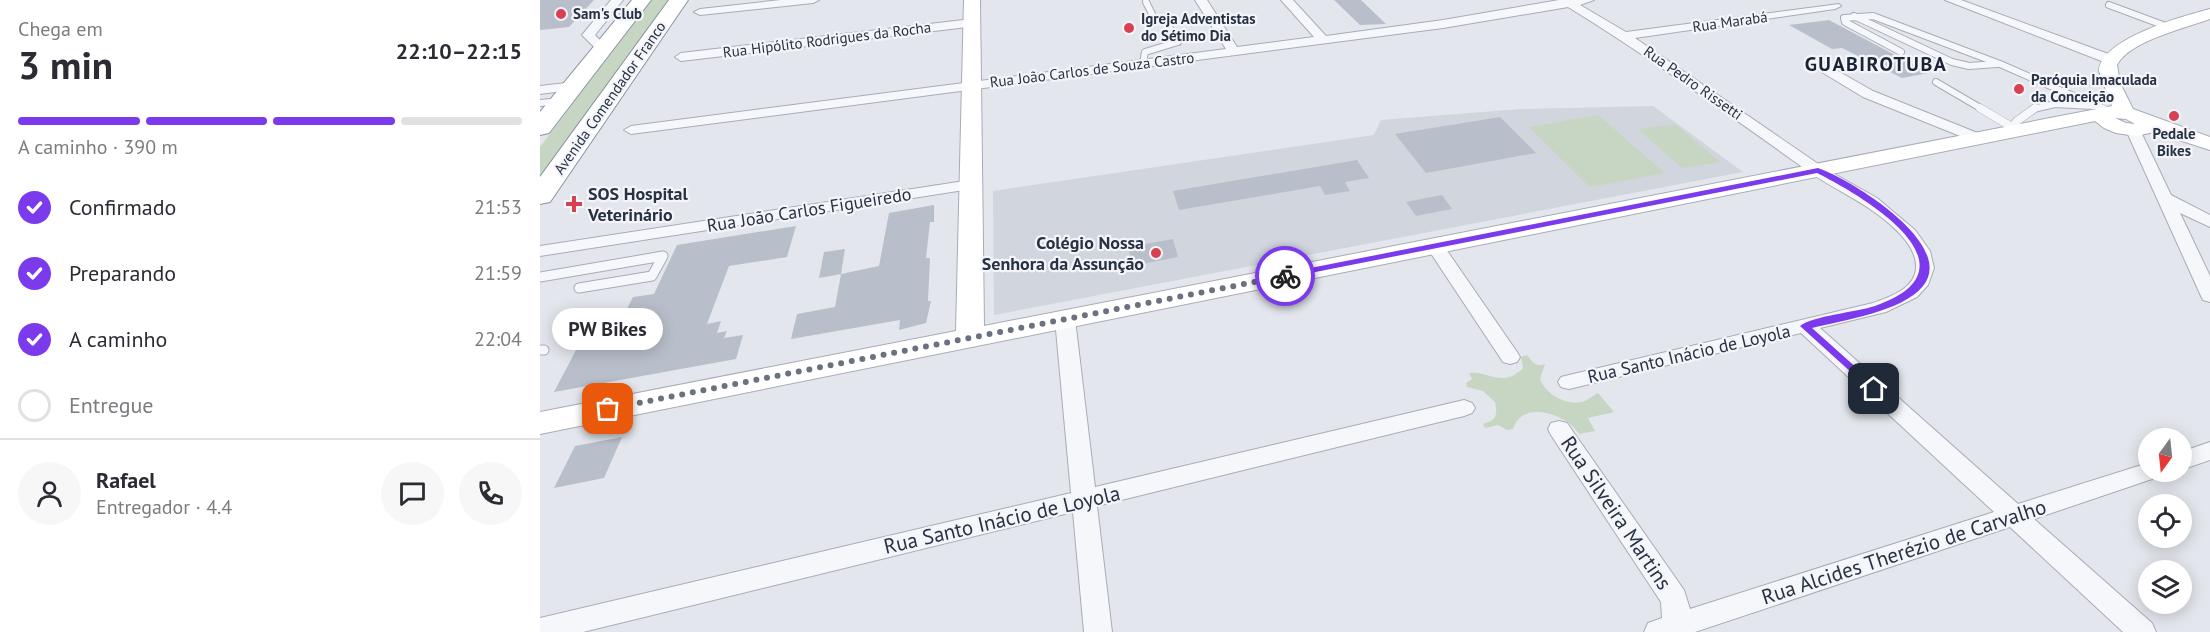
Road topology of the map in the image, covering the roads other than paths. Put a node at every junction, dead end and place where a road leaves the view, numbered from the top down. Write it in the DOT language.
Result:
graph roads {
  1 [pos="617,0"];
  2 [pos="642,0"];
  3 [pos="679,0"];
  4 [pos="813,0"];
  5 [pos="972,0"];
  6 [pos="1201,0"];
  7 [pos="1287,0"];
  8 [pos="1588,0"];
  9 [pos="1951,0"];
  10 [pos="1146,2"];
  11 [pos="1568,2"];
  12 [pos="1831,3"];
  13 [pos="2109,5"];
  14 [pos="700,12"];
  15 [pos="2210,14"];
  16 [pos="1854,16"];
  17 [pos="972,23"];
  18 [pos="2171,28"];
  19 [pos="1624,36"];
  20 [pos="1323,40"];
  21 [pos="603,49"];
  22 [pos="1234,52"];
  23 [pos="1901,52"];
  24 [pos="681,57"];
  25 [pos="2109,59"];
  26 [pos="1815,62"];
  27 [pos="1143,63"];
  28 [pos="2000,64"];
  29 [pos="1935,82"];
  30 [pos="972,86"];
  31 [pos="540,90"];
  32 [pos="559,97"];
  33 [pos="2119,116"];
  34 [pos="540,127"];
  35 [pos="631,130"];
  36 [pos="2010,130"];
  37 [pos="1980,139"];
  38 [pos="2210,144"];
  39 [pos="1818,171"];
  40 [pos="971,185"];
  41 [pos="540,196"];
  42 [pos="2165,198"];
  43 [pos="2210,222"];
  44 [pos="1435,246"];
  45 [pos="540,251"];
  46 [pos="540,277"];
  47 [pos="579,288"];
  48 [pos="2210,296"];
  49 [pos="1065,319"];
  50 [pos="1804,326"];
  51 [pos="970,338"];
  52 [pos="1510,357"];
  53 [pos="1569,382"];
  54 [pos="1464,408"];
  55 [pos="540,423"];
  56 [pos="1558,429"];
  57 [pos="2210,451"];
  58 [pos="2192,457"];
  59 [pos="2138,475"];
  60 [pos="1084,500"];
  61 [pos="2014,516"];
  62 [pos="540,630"];
  63 [pos="1671,630"];
  64 [pos="1098,632"];
  65 [pos="2142,632"];
  1 -- 21 [label="street"];
  2 -- 21 [label="highway, Avenida Comendador Franco"];
  3 -- 41 [label="highway, Avenida Comendador Franco"];
  4 -- 14 [label="street"];
  5 -- 17 [label="street"];
  6 -- 22 [label="street"];
  7 -- 20 [label="street"];
  8 -- 11 [label="street, Rua João Carlos de Souza Castro"];
  9 -- 25 [label="street"];
  10 -- 27 [label="lane"];
  11 -- 19 [label="street, Rua Pedro Rissetti"];
  11 -- 20 [label="street, Rua João Carlos de Souza Castro"];
  12 -- 19 [label="street, Rua Marabá"];
  13 -- 18 [label="lane"];
  15 -- 18 [label="street"];
  16 -- 23 [label="lane"];
  16 -- 28 [label="lane"];
  16 -- 28 [label="lane"];
  17 -- 24 [label="street, Rua Hipólito Rodrigues da Rocha"];
  17 -- 30 [label="street"];
  18 -- 25 [label="street"];
  19 -- 39 [label="street, Rua Pedro Rissetti"];
  20 -- 22 [label="street, Rua João Carlos de Souza Castro"];
  21 -- 32 [label="highway, Avenida Comendador Franco"];
  22 -- 27 [label="street, Rua João Carlos de Souza Castro"];
  25 -- 33 [label="street"];
  26 -- 37 [label="street"];
  27 -- 30 [label="street, Rua João Carlos de Souza Castro"];
  28 -- 33 [label="lane"];
  29 -- 36 [label="lane"];
  30 -- 35 [label="street, Rua João Carlos de Souza Castro"];
  30 -- 40 [label="street"];
  31 -- 32 [label="street"];
  32 -- 34 [label="highway, Avenida Comendador Franco"];
  33 -- 36 [label="street"];
  33 -- 38 [label="street"];
  33 -- 42 [label="street"];
  36 -- 37 [label="street"];
  37 -- 39 [label="street"];
  39 -- 44 [label="street"];
  39 -- 50 [label="street, Rua Santo Inácio de Loyola"];
  40 -- 45 [label="street, Rua João Carlos Figueiredo"];
  40 -- 51 [label="street"];
  42 -- 43 [label="street"];
  42 -- 48 [label="street"];
  44 -- 49 [label="street"];
  44 -- 52 [label="street"];
  46 -- 47 [label="lane"];
  49 -- 51 [label="street"];
  49 -- 60 [label="street"];
  50 -- 53 [label="street, Rua Santo Inácio de Loyola"];
  50 -- 61 [label="street"];
  51 -- 55 [label="street"];
  54 -- 60 [label="street, Rua Santo Inácio de Loyola"];
  56 -- 63 [label="street, Rua Silveira Martins"];
  57 -- 58 [label="street"];
  59 -- 61 [label="street, Rua Alcides Therézio de Carvalho"];
  60 -- 62 [label="street, Rua Santo Inácio de Loyola"];
  60 -- 64 [label="street"];
  61 -- 63 [label="street, Rua Alcides Therézio de Carvalho"];
  61 -- 65 [label="street"];
}
